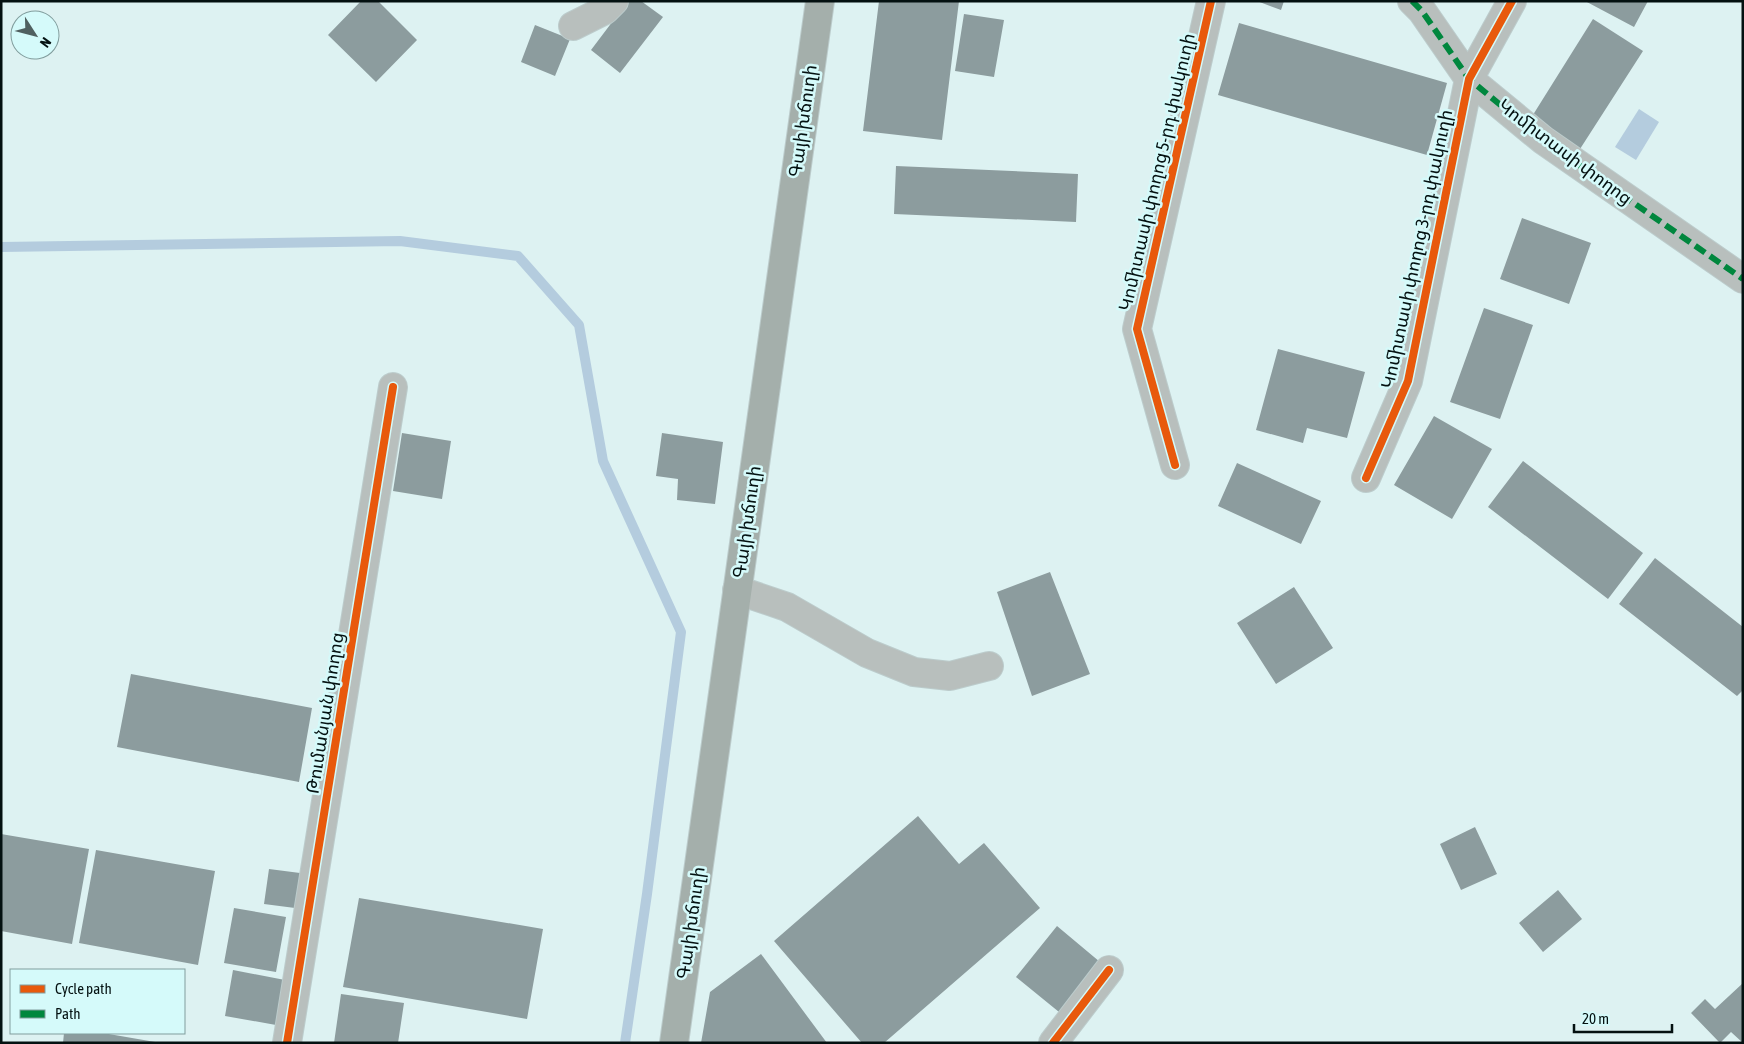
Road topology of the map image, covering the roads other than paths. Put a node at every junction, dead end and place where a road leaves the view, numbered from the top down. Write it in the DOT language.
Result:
graph roads {
  1 [pos="614,1"];
  2 [pos="820,1"];
  3 [pos="1211,1"];
  4 [pos="1412,1"];
  5 [pos="1512,1"];
  6 [pos="573,26"];
  7 [pos="1469,79"];
  8 [pos="1743,279"];
  9 [pos="393,387"];
  10 [pos="1175,465"];
  11 [pos="1366,478"];
  12 [pos="737,590"];
  13 [pos="988,666"];
  14 [pos="1109,970"];
  15 [pos="287,1043"];
  16 [pos="674,1043"];
  17 [pos="1053,1043"];
  1 -- 6 [label="street"];
  2 -- 12 [label="main road, Գայի խճուղի"];
  3 -- 10 [label="street, Կոմիտասի փողոց 5-րդ փակուղի"];
  4 -- 7 [label="street, Կոմիտասի փողոց"];
  5 -- 7 [label="street, Կոմիտասի փողոց 3-րդ փակուղի"];
  7 -- 8 [label="street, Կոմիտասի փողոց"];
  7 -- 11 [label="street, Կոմիտասի փողոց 3-րդ փակուղի"];
  9 -- 15 [label="street, Թումանյան փողոց"];
  12 -- 13 [label="street"];
  12 -- 16 [label="main road, Գայի խճուղի"];
  14 -- 17 [label="street"];
}
